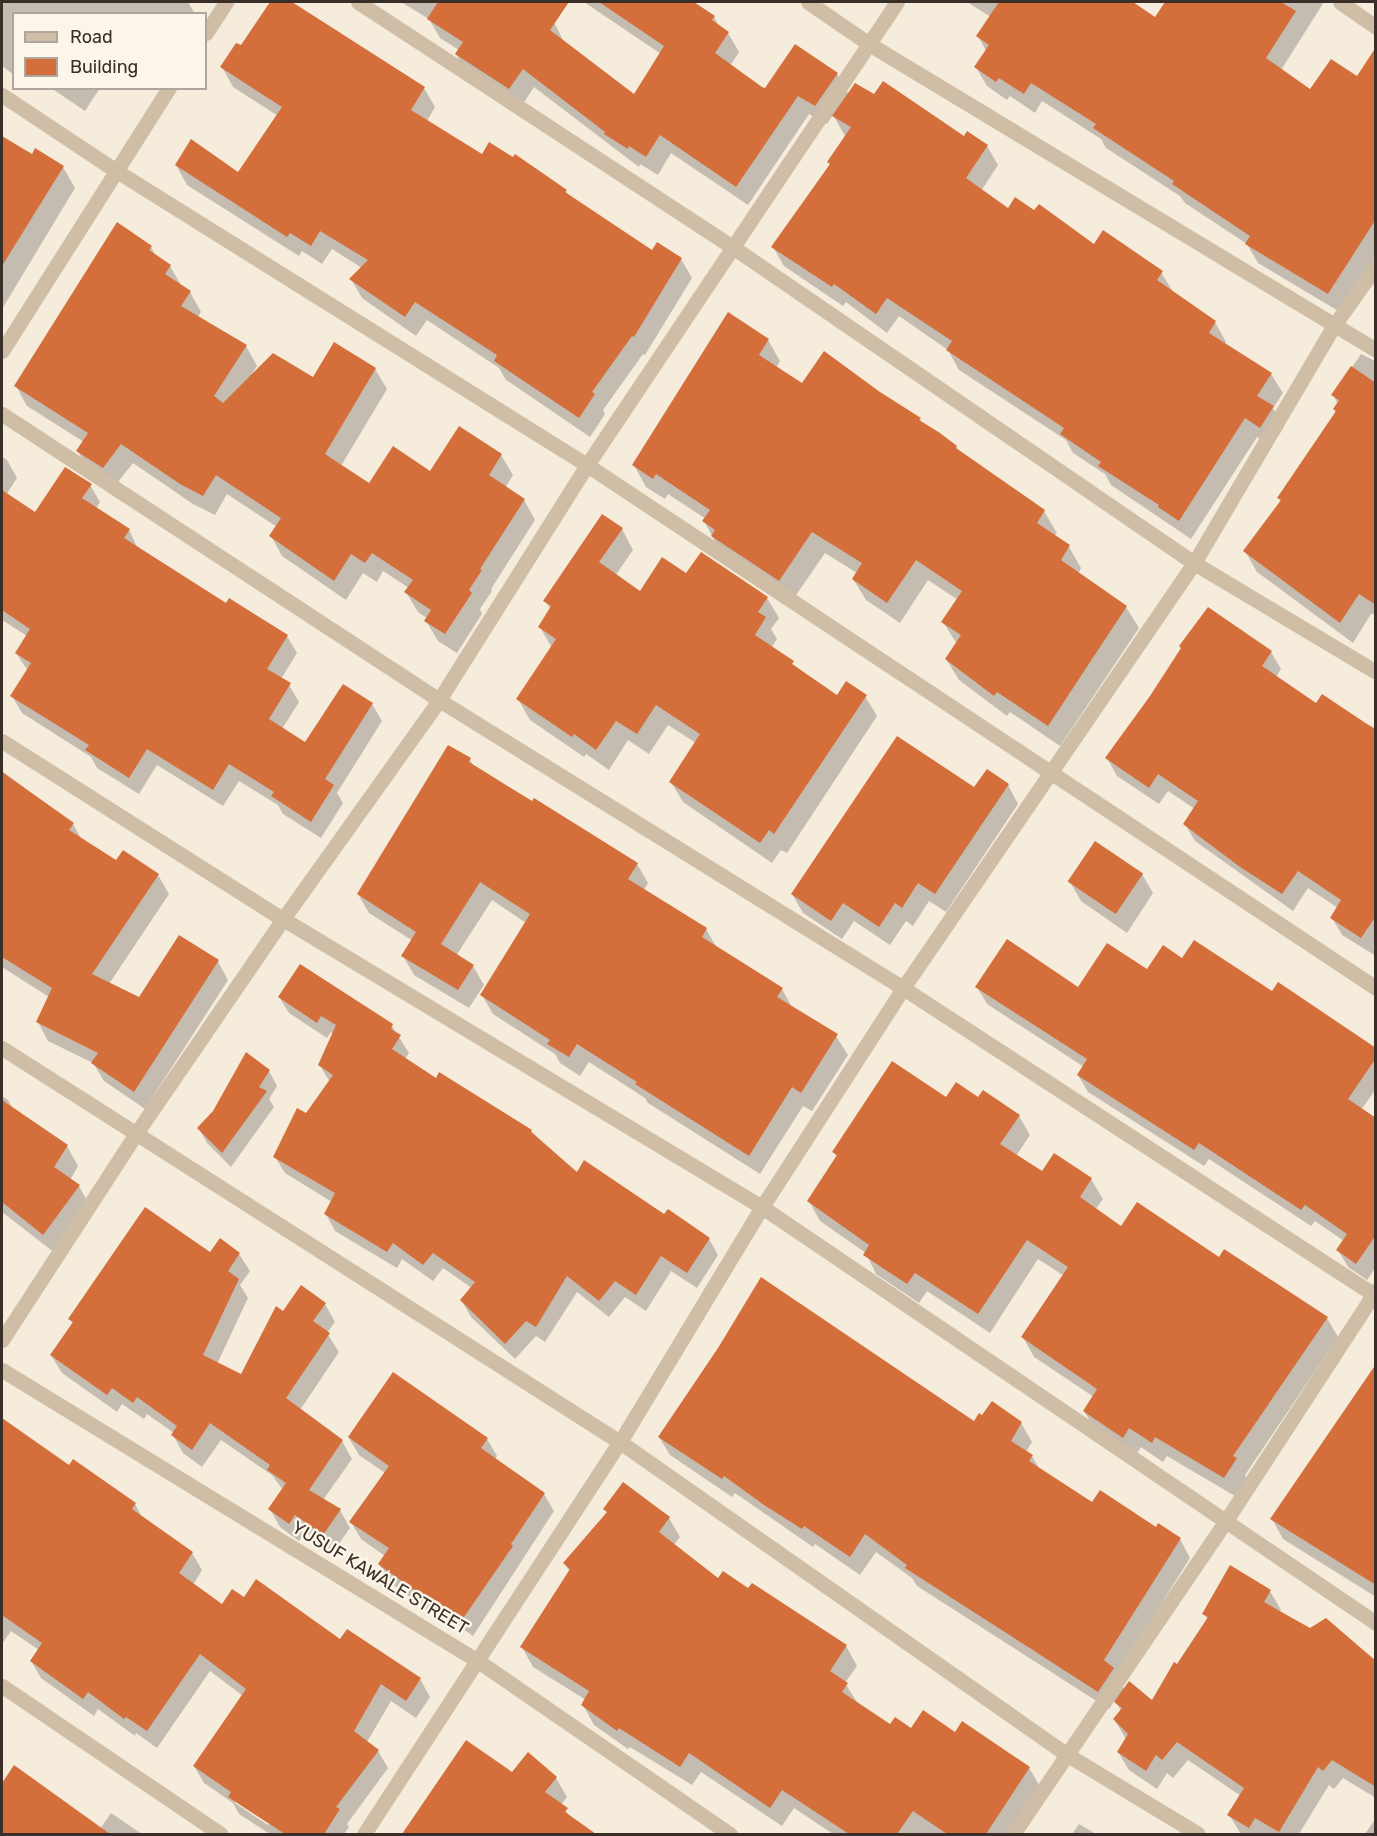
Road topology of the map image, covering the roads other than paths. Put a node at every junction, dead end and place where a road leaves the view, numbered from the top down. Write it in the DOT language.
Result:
graph roads {
  1 [pos="226,2"];
  2 [pos="358,2"];
  3 [pos="808,2"];
  4 [pos="897,2"];
  5 [pos="1340,2"];
  6 [pos="1376,27"];
  7 [pos="207,31"];
  8 [pos="869,44"];
  9 [pos="168,90"];
  10 [pos="2,95"];
  11 [pos="115,170"];
  12 [pos="734,248"];
  13 [pos="1376,266"];
  14 [pos="1335,324"];
  15 [pos="1376,350"];
  16 [pos="2,351"];
  17 [pos="2,414"];
  18 [pos="587,465"];
  19 [pos="1194,563"];
  20 [pos="1376,672"];
  21 [pos="439,700"];
  22 [pos="2,741"];
  23 [pos="1052,772"];
  24 [pos="282,919"];
  25 [pos="903,988"];
  26 [pos="1376,988"];
  27 [pos="2,1048"];
  28 [pos="135,1135"];
  29 [pos="762,1207"];
  30 [pos="1374,1293"];
  31 [pos="2,1340"];
  32 [pos="2,1370"];
  33 [pos="620,1442"];
  34 [pos="1225,1522"];
  35 [pos="1376,1623"];
  36 [pos="478,1661"];
  37 [pos="2,1686"];
  38 [pos="1066,1754"];
  39 [pos="221,1834"];
  40 [pos="364,1834"];
  41 [pos="730,1834"];
  42 [pos="1013,1834"];
  43 [pos="1198,1834"];
  1 -- 7 [label="street"];
  2 -- 12 [label="street"];
  3 -- 8 [label="street"];
  4 -- 8 [label="street"];
  5 -- 6 [label="street"];
  8 -- 12 [label="street"];
  8 -- 14 [label="street"];
  9 -- 11 [label="street"];
  10 -- 11 [label="street"];
  11 -- 16 [label="street"];
  11 -- 18 [label="street"];
  12 -- 18 [label="street"];
  12 -- 19 [label="street"];
  13 -- 14 [label="street"];
  14 -- 15 [label="street"];
  14 -- 19 [label="street"];
  17 -- 21 [label="street"];
  18 -- 21 [label="street"];
  18 -- 23 [label="street"];
  19 -- 20 [label="street"];
  19 -- 23 [label="street"];
  21 -- 24 [label="street"];
  21 -- 25 [label="street"];
  22 -- 24 [label="street"];
  23 -- 25 [label="street"];
  23 -- 26 [label="street"];
  24 -- 28 [label="street"];
  24 -- 29 [label="street"];
  25 -- 29 [label="street"];
  25 -- 30 [label="street"];
  27 -- 28 [label="street"];
  28 -- 31 [label="street"];
  28 -- 33 [label="street"];
  29 -- 33 [label="street"];
  29 -- 34 [label="street"];
  30 -- 34 [label="street"];
  32 -- 36 [label="street, YUSUF KAWALE STREET"];
  33 -- 36 [label="street"];
  33 -- 38 [label="street"];
  34 -- 35 [label="street"];
  34 -- 38 [label="street"];
  36 -- 40 [label="street"];
  36 -- 41 [label="street, YUSUF KAWALE STREET"];
  37 -- 39 [label="street"];
  38 -- 42 [label="street"];
  38 -- 43 [label="street"];
}
